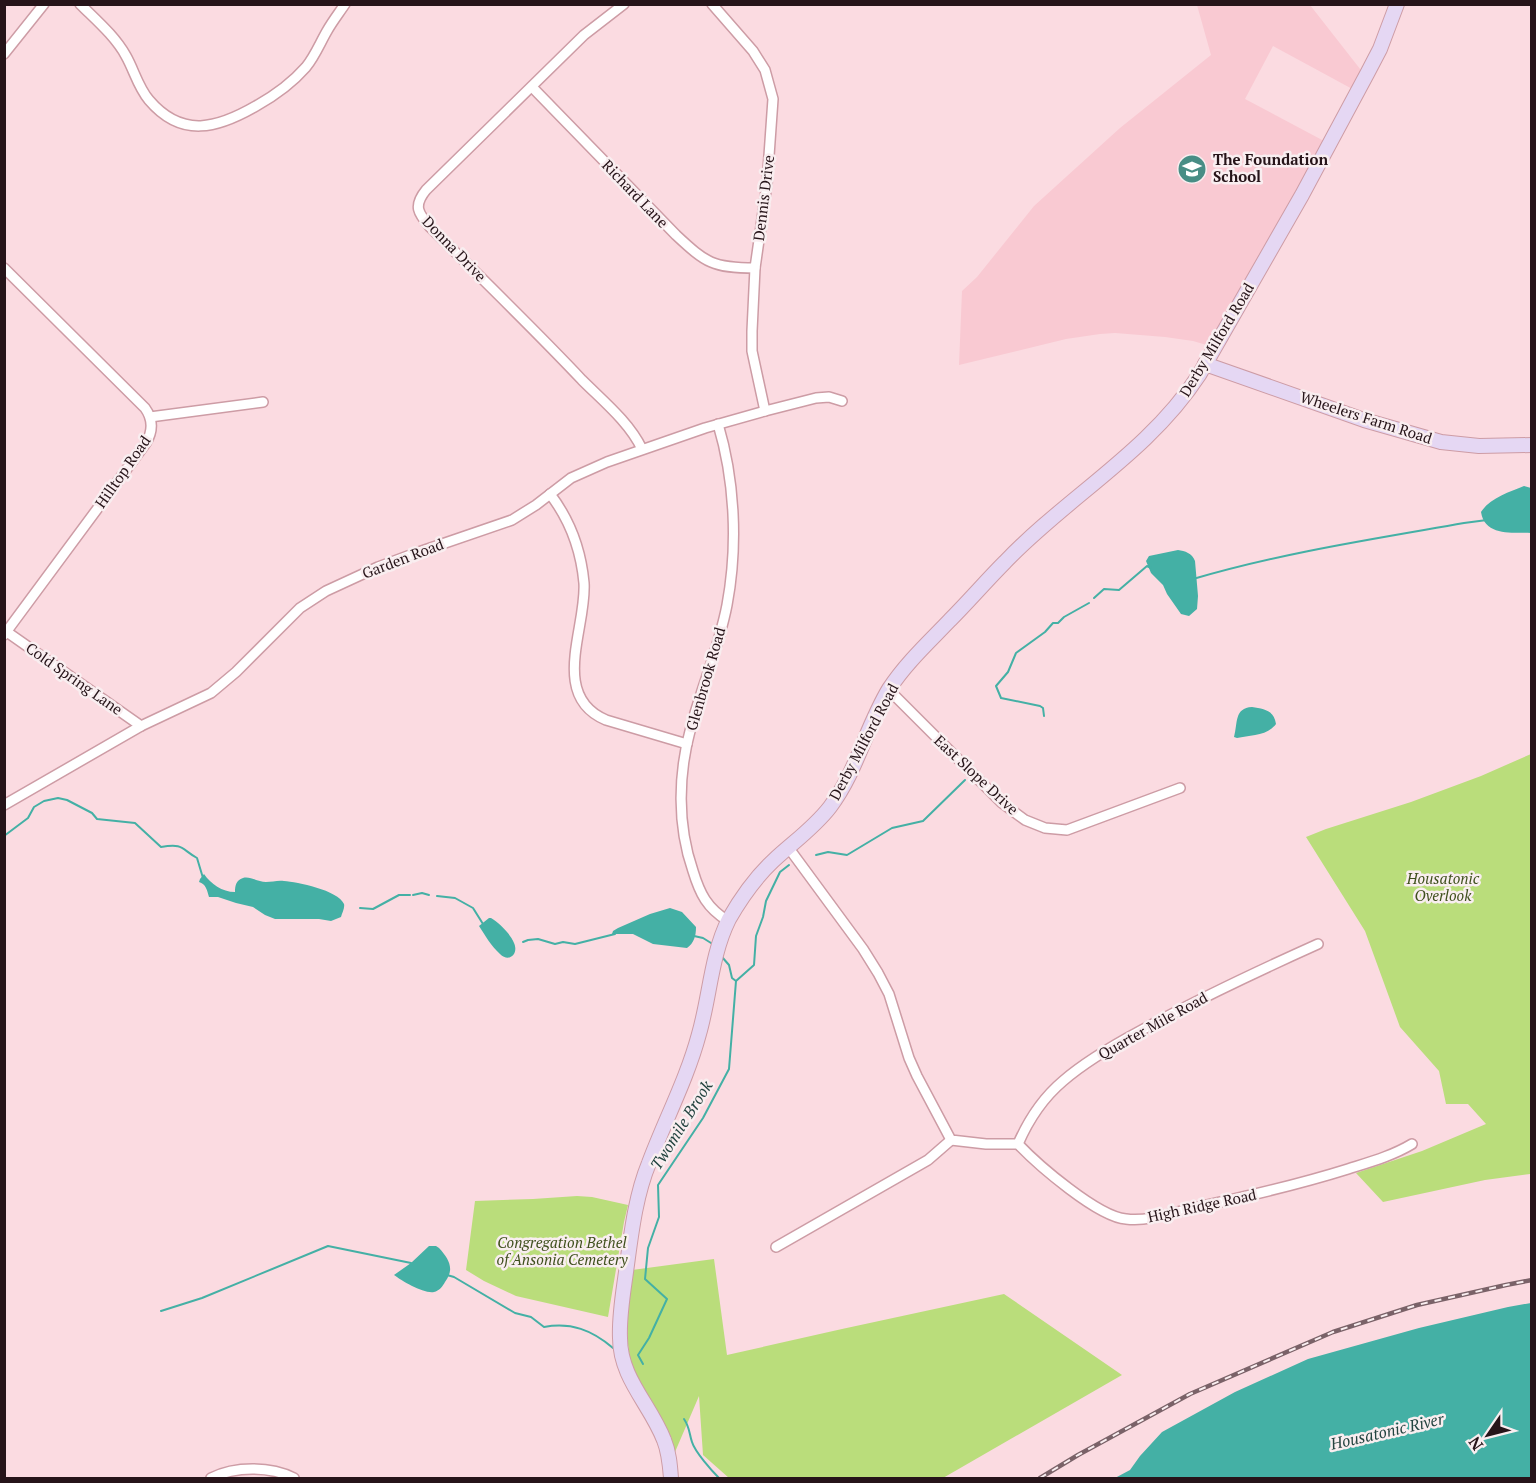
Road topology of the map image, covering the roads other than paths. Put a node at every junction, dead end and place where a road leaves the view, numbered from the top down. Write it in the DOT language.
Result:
graph roads {
  1 [pos="44,4"];
  2 [pos="80,4"];
  3 [pos="345,4"];
  4 [pos="624,4"];
  5 [pos="712,4"];
  6 [pos="1397,4"];
  7 [pos="4,54"];
  8 [pos="532,87"];
  9 [pos="4,268"];
  10 [pos="755,268"];
  11 [pos="1206,364"];
  12 [pos="842,401"];
  13 [pos="263,402"];
  14 [pos="765,411"];
  15 [pos="150,417"];
  16 [pos="718,424"];
  17 [pos="1532,445"];
  18 [pos="642,449"];
  19 [pos="550,494"];
  20 [pos="6,633"];
  21 [pos="889,690"];
  22 [pos="141,726"];
  23 [pos="687,744"];
  24 [pos="1180,788"];
  25 [pos="4,805"];
  26 [pos="788,847"];
  27 [pos="728,921"];
  28 [pos="1318,944"];
  29 [pos="951,1140"];
  30 [pos="1018,1144"];
  31 [pos="1412,1144"];
  32 [pos="776,1247"];
  33 [pos="211,1479"];
  34 [pos="294,1479"];
  35 [pos="670,1479"];
  1 -- 7 [label="street"];
  2 -- 3 [label="street"];
  4 -- 8 [label="street, Donna Drive"];
  5 -- 10 [label="street, Dennis Drive"];
  6 -- 11 [label="main road, Derby Milford Road"];
  8 -- 10 [label="street, Richard Lane"];
  8 -- 18 [label="street, Donna Drive"];
  9 -- 15 [label="street, Hilltop Road"];
  10 -- 14 [label="street, Dennis Drive"];
  11 -- 17 [label="main road, Wheelers Farm Road"];
  11 -- 21 [label="main road, Derby Milford Road"];
  12 -- 14 [label="street, Garden Road"];
  13 -- 15 [label="street"];
  14 -- 16 [label="street, Garden Road"];
  15 -- 20 [label="street, Hilltop Road"];
  16 -- 18 [label="street, Garden Road"];
  16 -- 23 [label="street, Glenbrook Road"];
  18 -- 19 [label="street, Garden Road"];
  19 -- 22 [label="street, Garden Road"];
  19 -- 23 [label="street"];
  20 -- 22 [label="street, Cold Spring Lane"];
  21 -- 24 [label="street, East Slope Drive"];
  21 -- 26 [label="main road, Derby Milford Road"];
  22 -- 25 [label="street, Garden Road"];
  23 -- 27 [label="street, Glenbrook Road"];
  26 -- 27 [label="main road, Derby Milford Road"];
  26 -- 29 [label="street"];
  27 -- 35 [label="main road, Derby Milford Road"];
  28 -- 30 [label="street, Quarter Mile Road"];
  29 -- 30 [label="street"];
  29 -- 32 [label="street"];
  30 -- 31 [label="street, High Ridge Road"];
  33 -- 34 [label="street"];
}
